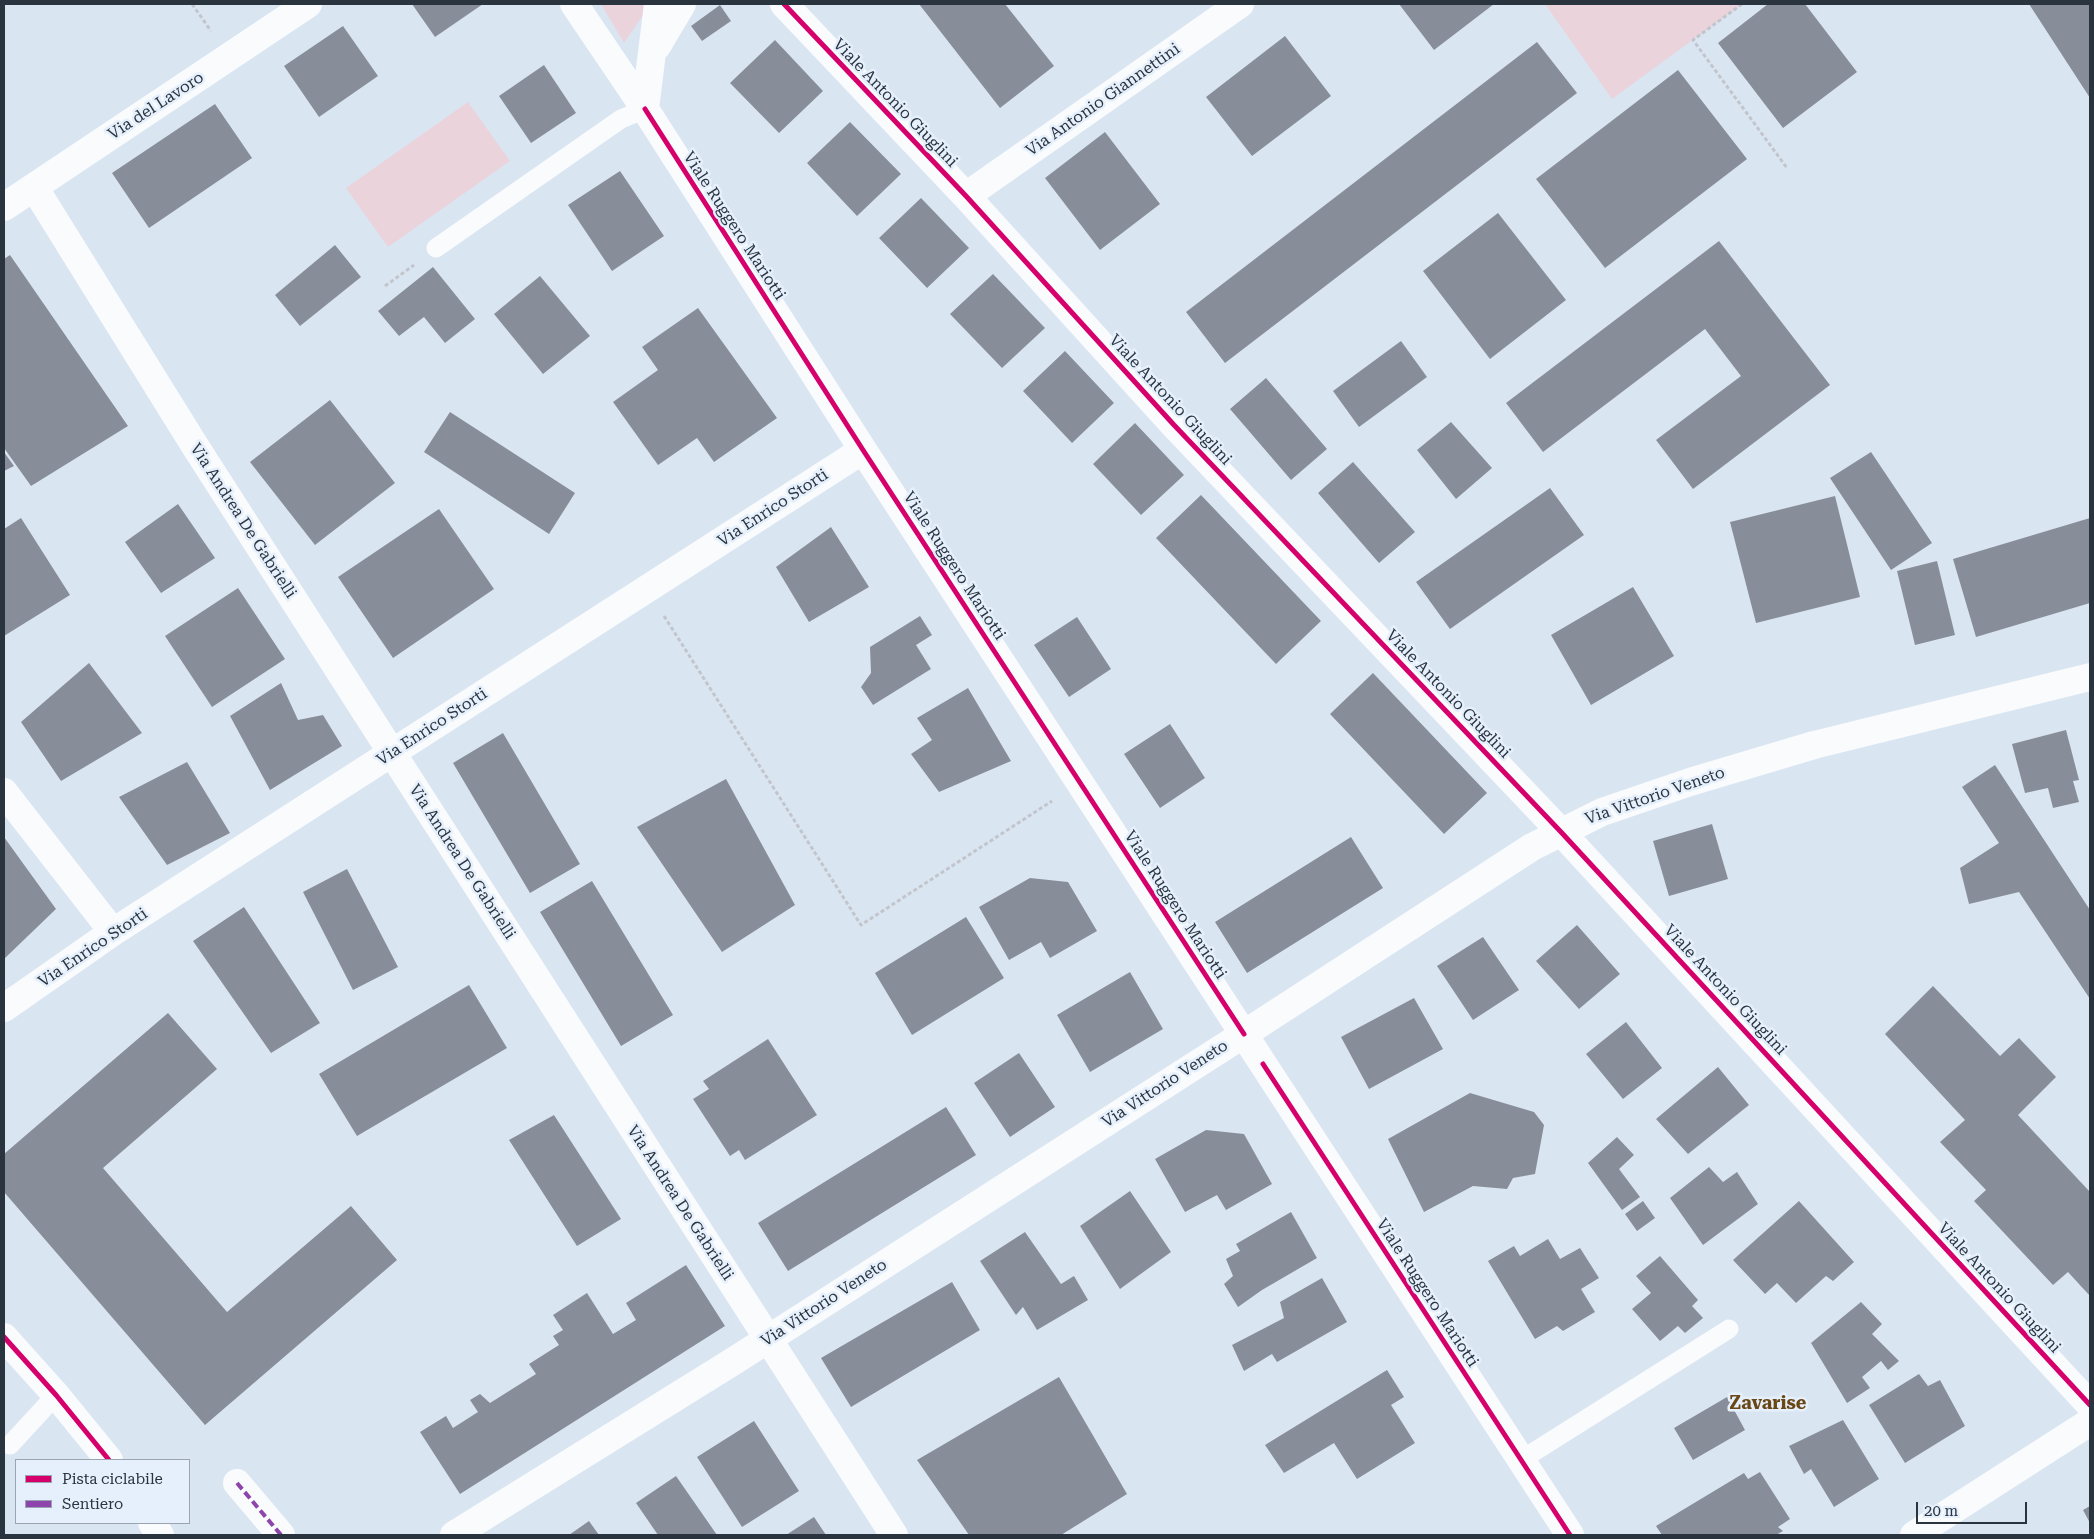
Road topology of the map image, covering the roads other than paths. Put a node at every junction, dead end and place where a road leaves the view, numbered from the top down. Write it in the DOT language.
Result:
graph roads {
  1 [pos="308,4"];
  2 [pos="574,4"];
  3 [pos="658,4"];
  4 [pos="682,4"];
  5 [pos="784,4"];
  6 [pos="1240,4"];
  7 [pos="650,59"];
  8 [pos="645,110"];
  9 [pos="34,187"];
  10 [pos="966,196"];
  11 [pos="4,207"];
  12 [pos="436,248"];
  13 [pos="863,450"];
  14 [pos="2090,677"];
  15 [pos="392,753"];
  16 [pos="4,792"];
  17 [pos="1561,832"];
  18 [pos="114,932"];
  19 [pos="4,1008"];
  20 [pos="1244,1034"];
  21 [pos="1729,1329"];
  22 [pos="4,1337"];
  23 [pos="767,1339"];
  24 [pos="56,1395"];
  25 [pos="2090,1405"];
  26 [pos="2090,1422"];
  27 [pos="10,1445"];
  28 [pos="108,1459"];
  29 [pos="1521,1460"];
  30 [pos="237,1483"];
  31 [pos="153,1524"];
  32 [pos="160,1535"];
  33 [pos="281,1535"];
  34 [pos="454,1535"];
  35 [pos="894,1535"];
  36 [pos="1570,1535"];
  37 [pos="1914,1535"];
  1 -- 9 [label="street, Via del Lavoro"];
  2 -- 8 [label="street, Viale Ruggero Mariotti"];
  3 -- 7 [label="street"];
  4 -- 7 [label="street"];
  5 -- 10 [label="street, Viale Antonio Giuglini"];
  6 -- 10 [label="street, Via Antonio Giannettini"];
  7 -- 8 [label="street"];
  8 -- 12 [label="lane"];
  8 -- 13 [label="street, Viale Ruggero Mariotti"];
  9 -- 11 [label="street, Via del Lavoro"];
  9 -- 15 [label="street, Via Andrea De Gabrielli"];
  10 -- 17 [label="street, Viale Antonio Giuglini"];
  13 -- 15 [label="street, Via Enrico Storti"];
  13 -- 20 [label="street, Viale Ruggero Mariotti"];
  14 -- 17 [label="street, Via Vittorio Veneto"];
  15 -- 18 [label="street, Via Enrico Storti"];
  15 -- 23 [label="street, Via Andrea De Gabrielli"];
  16 -- 18 [label="street"];
  17 -- 20 [label="street, Via Vittorio Veneto"];
  17 -- 25 [label="street, Viale Antonio Giuglini"];
  18 -- 19 [label="street, Via Enrico Storti"];
  20 -- 23 [label="street, Via Vittorio Veneto"];
  20 -- 29 [label="street, Viale Ruggero Mariotti"];
  21 -- 29 [label="lane"];
  22 -- 24 [label="street"];
  23 -- 34 [label="street, Via Vittorio Veneto"];
  23 -- 35 [label="street, Via Andrea De Gabrielli"];
  24 -- 27 [label="lane"];
  24 -- 28 [label="street"];
  26 -- 37 [label="street"];
  29 -- 36 [label="street, Viale Ruggero Mariotti"];
  30 -- 33 [label="street"];
  31 -- 32 [label="street"];
}
